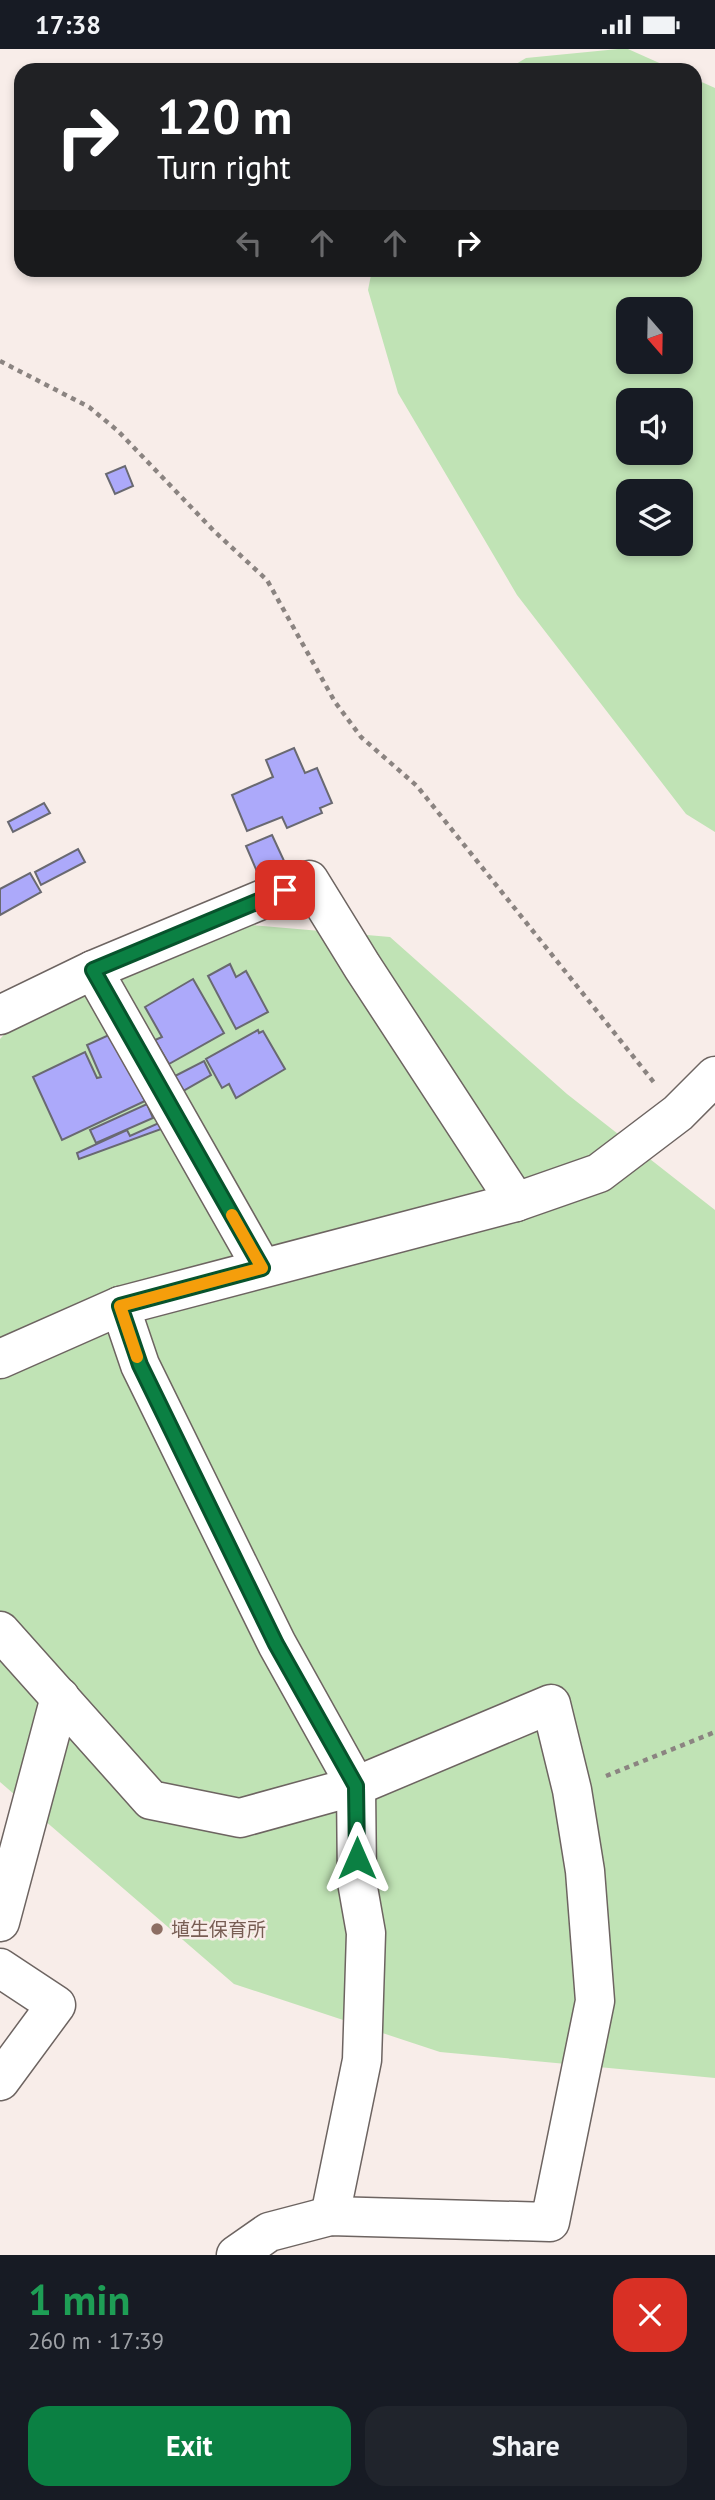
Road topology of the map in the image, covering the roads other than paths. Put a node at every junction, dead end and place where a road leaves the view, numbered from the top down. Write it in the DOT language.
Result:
graph roads {
  1 [pos="93,970"];
  2 [pos="0,1015"];
  3 [pos="715,1076"];
  4 [pos="516,1202"];
  5 [pos="262,1268"];
  6 [pos="120,1306"];
  7 [pos="0,1359"];
  8 [pos="0,1631"];
  9 [pos="60,1697"];
  10 [pos="356,1786"];
  11 [pos="0,1922"];
  12 [pos="0,1968"];
  13 [pos="0,2081"];
  14 [pos="330,2216"];
  15 [pos="236,2255"];
  1 -- 2 [label="street"];
  1 -- 4 [label="street"];
  1 -- 5 [label="street"];
  3 -- 4 [label="street"];
  4 -- 5 [label="street"];
  5 -- 6 [label="street"];
  6 -- 7 [label="street"];
  6 -- 10 [label="street"];
  8 -- 9 [label="street"];
  9 -- 10 [label="street"];
  9 -- 11 [label="street"];
  10 -- 14 [label="street"];
  10 -- 14 [label="street"];
  12 -- 13 [label="street"];
  14 -- 15 [label="street"];
}
